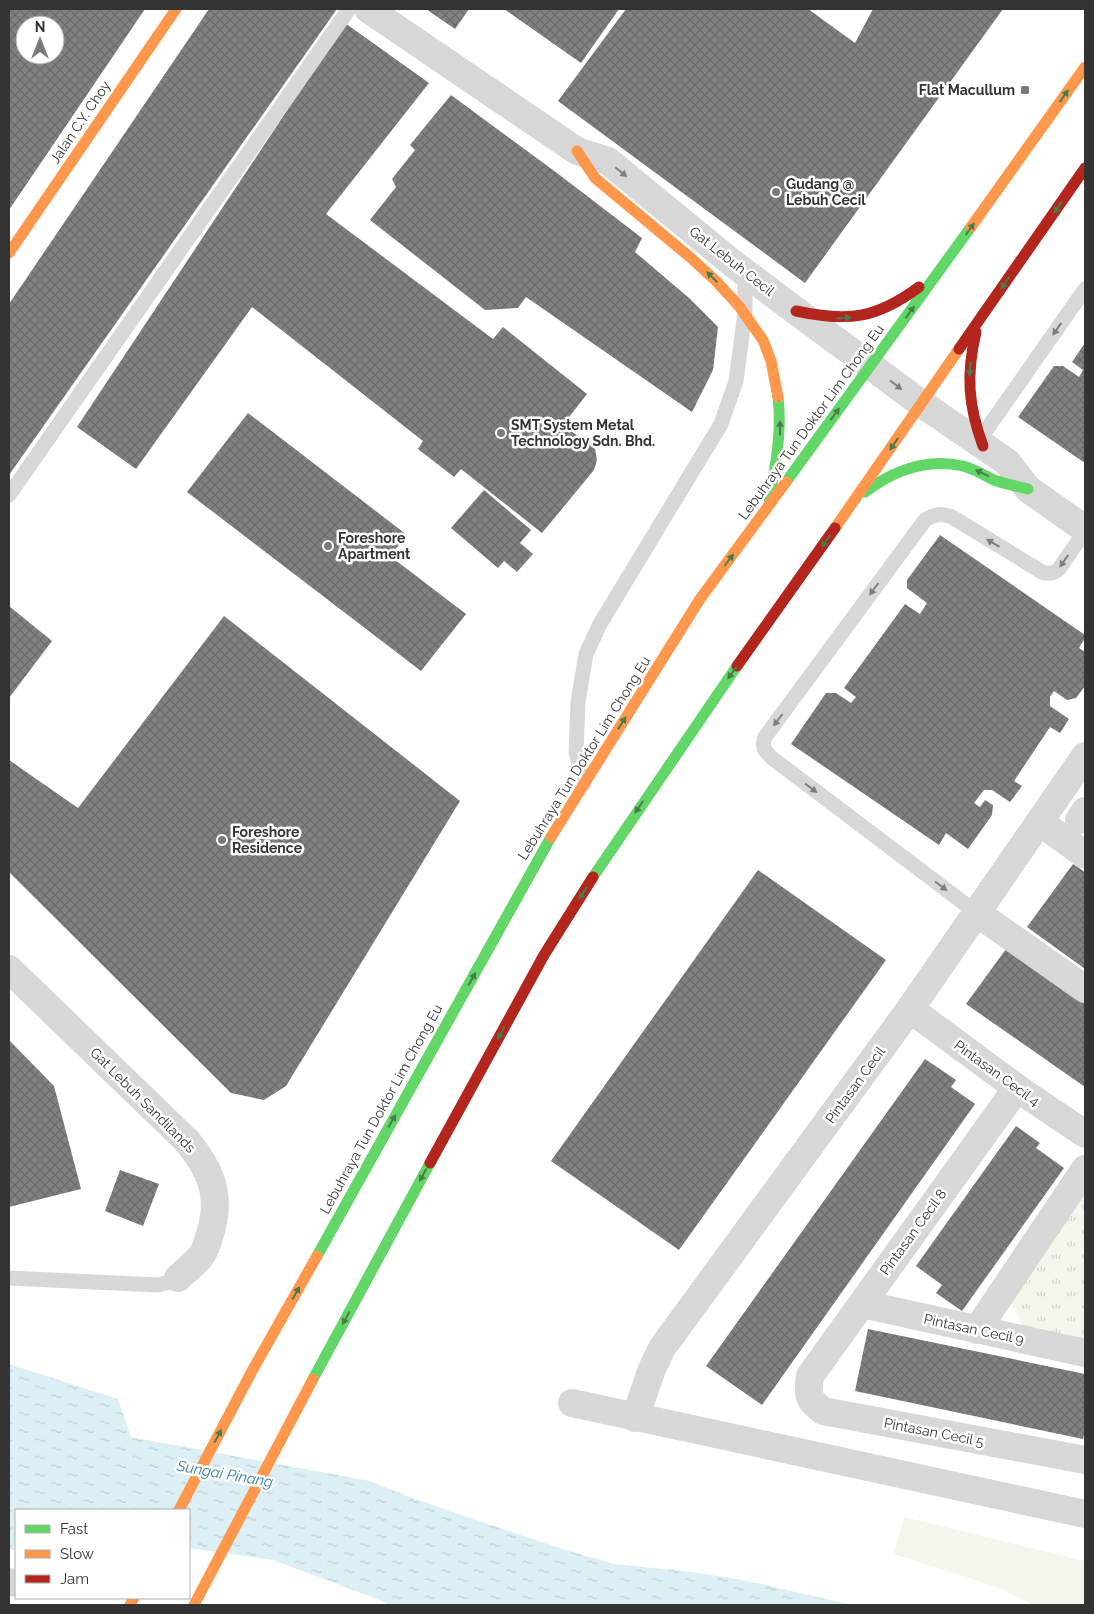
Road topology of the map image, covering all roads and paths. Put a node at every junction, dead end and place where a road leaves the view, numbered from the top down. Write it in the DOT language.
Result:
graph roads {
  1 [pos="176,9"];
  2 [pos="349,9"];
  3 [pos="368,9"];
  4 [pos="1085,67"];
  5 [pos="577,151"];
  6 [pos="1085,168"];
  7 [pos="9,253"];
  8 [pos="942,268"];
  9 [pos="746,272"];
  10 [pos="1085,289"];
  11 [pos="796,311"];
  12 [pos="744,313"];
  13 [pos="979,321"];
  14 [pos="870,366"];
  15 [pos="922,404"];
  16 [pos="982,442"];
  17 [pos="1028,489"];
  18 [pos="9,495"];
  19 [pos="854,501"];
  20 [pos="766,510"];
  21 [pos="1085,530"];
  22 [pos="1085,756"];
  23 [pos="584,784"];
  24 [pos="1040,822"];
  25 [pos="1085,855"];
  26 [pos="977,913"];
  27 [pos="9,969"];
  28 [pos="1085,989"];
  29 [pos="910,1009"];
  30 [pos="1017,1088"];
  31 [pos="1085,1134"];
  32 [pos="1085,1169"];
  33 [pos="9,1278"];
  34 [pos="178,1278"];
  35 [pos="862,1304"];
  36 [pos="977,1330"];
  37 [pos="1085,1354"];
  38 [pos="810,1376"];
  39 [pos="572,1403"];
  40 [pos="634,1418"];
  41 [pos="1085,1460"];
  42 [pos="180,1509"];
  43 [pos="1085,1514"];
  44 [pos="194,1605"];
  1 -- 7 [label="main road, Jalan C.Y. Choy"];
  2 -- 18 [label="lane"];
  3 -- 5 [label="street, Gat Lebuh Cecil"];
  8 -- 4 [label="main road, Lebuhraya Tun Doktor Lim Chong Eu, one-way"];
  5 -- 9 [label="street, Gat Lebuh Cecil, one-way"];
  12 -- 5 [label="main road, one-way"];
  6 -- 13 [label="main road, one-way"];
  11 -- 8 [label="main road, one-way"];
  14 -- 8 [label="main road, Lebuhraya Tun Doktor Lim Chong Eu, one-way"];
  9 -- 11 [label="street, Gat Lebuh Cecil"];
  9 -- 12 [label="lane"];
  10 -- 16 [label="lane, one-way"];
  11 -- 14 [label="street, Gat Lebuh Cecil"];
  20 -- 12 [label="main road, one-way"];
  12 -- 23 [label="lane"];
  13 -- 15 [label="main road"];
  13 -- 16 [label="main road, one-way"];
  14 -- 15 [label="street, Gat Lebuh Cecil, one-way"];
  20 -- 14 [label="main road, Lebuhraya Tun Doktor Lim Chong Eu, one-way"];
  15 -- 16 [label="street, Gat Lebuh Cecil"];
  15 -- 19 [label="main road, one-way"];
  16 -- 17 [label="street, Gat Lebuh Cecil"];
  17 -- 19 [label="main road, one-way"];
  17 -- 21 [label="street, Gat Lebuh Cecil"];
  19 -- 44 [label="main road, one-way"];
  23 -- 20 [label="main road, Lebuhraya Tun Doktor Lim Chong Eu, one-way"];
  21 -- 26 [label="lane, one-way"];
  22 -- 24 [label="street, Pintasan Cecil"];
  42 -- 23 [label="main road, Lebuhraya Tun Doktor Lim Chong Eu, one-way"];
  24 -- 25 [label="street"];
  24 -- 26 [label="street, Pintasan Cecil"];
  26 -- 28 [label="street"];
  26 -- 29 [label="street, Pintasan Cecil"];
  27 -- 34 [label="street, Gat Lebuh Sandilands"];
  29 -- 30 [label="street, Pintasan Cecil 4"];
  29 -- 40 [label="street, Pintasan Cecil"];
  30 -- 31 [label="street, Pintasan Cecil 4"];
  30 -- 35 [label="street, Pintasan Cecil 8"];
  32 -- 36 [label="street"];
  33 -- 34 [label="lane"];
  35 -- 36 [label="street, Pintasan Cecil 9"];
  35 -- 38 [label="street, Pintasan Cecil 8"];
  36 -- 37 [label="street, Pintasan Cecil 9"];
  38 -- 41 [label="street, Pintasan Cecil 5"];
  39 -- 40 [label="street"];
  40 -- 43 [label="street"];
}
